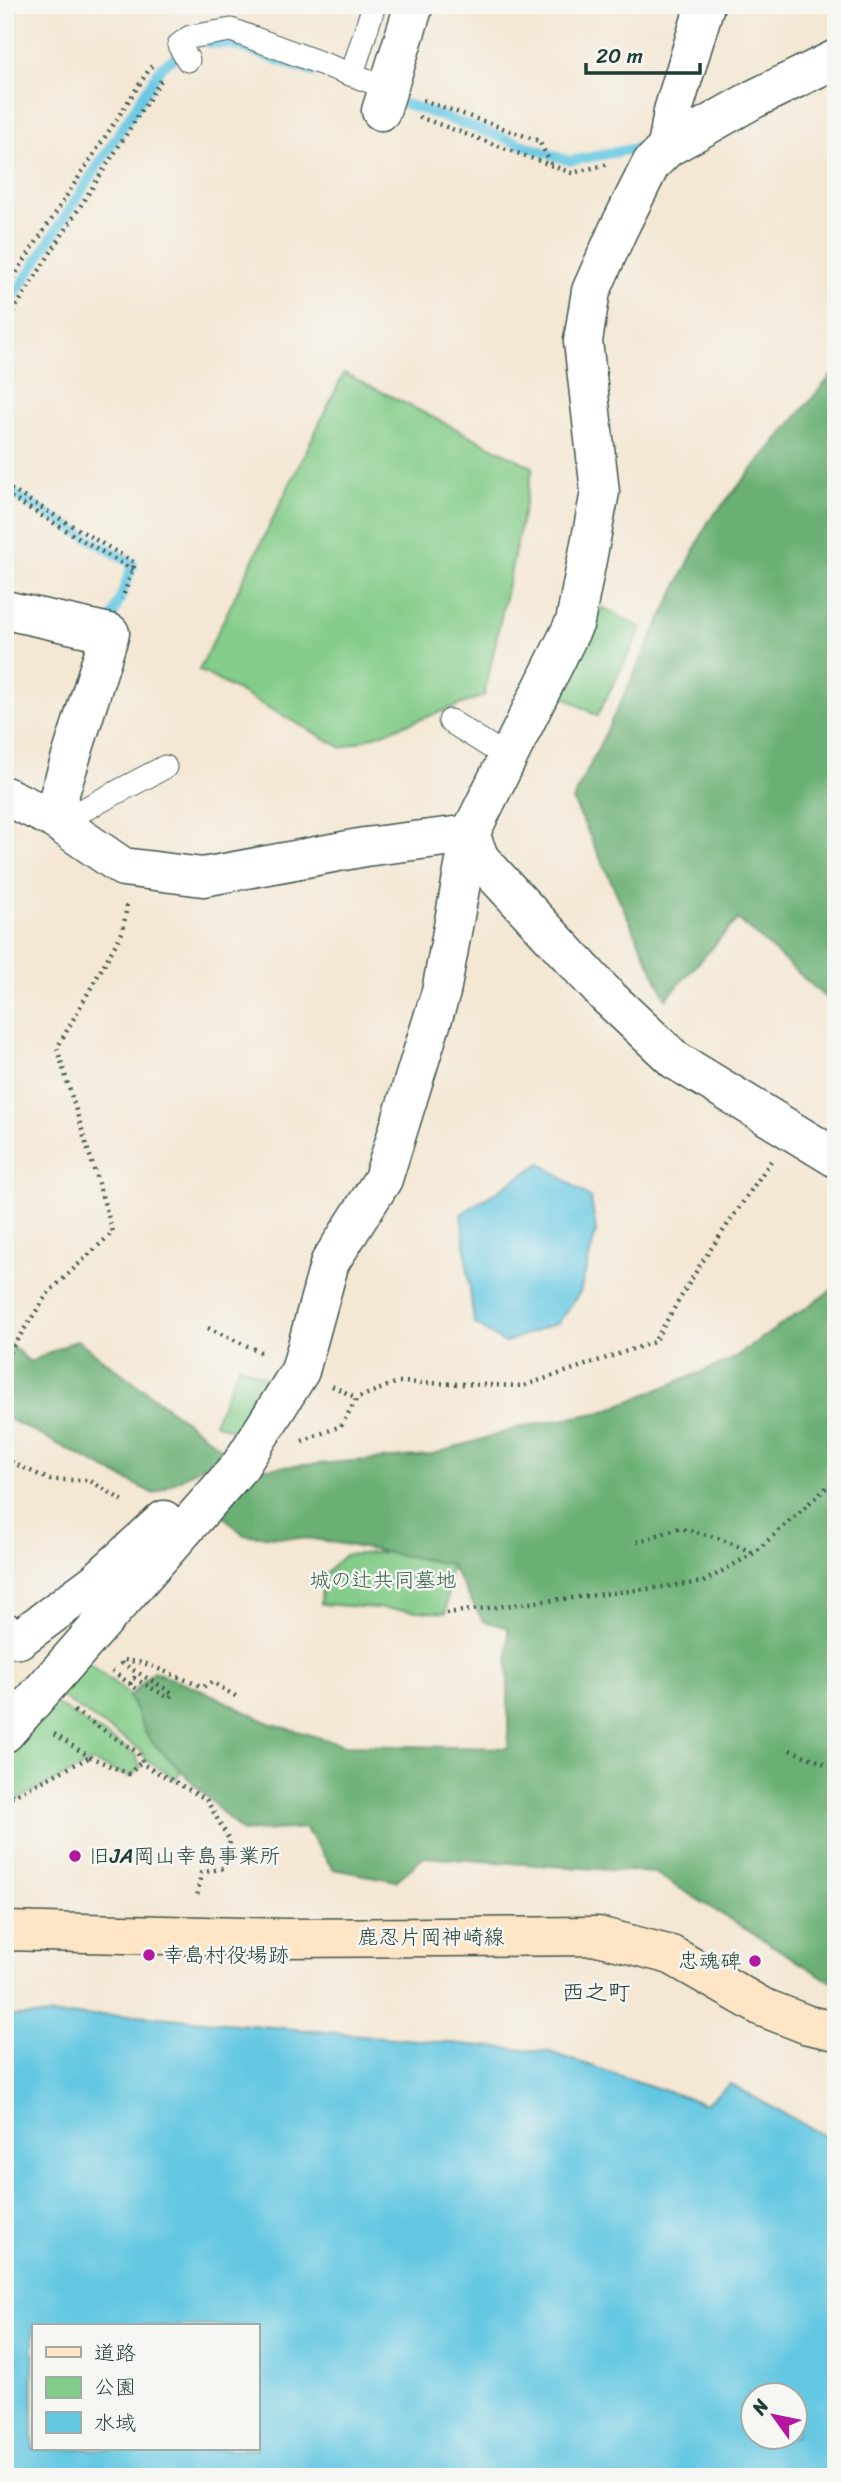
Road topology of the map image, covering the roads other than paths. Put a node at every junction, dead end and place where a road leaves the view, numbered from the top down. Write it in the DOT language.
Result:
graph roads {
  1 [pos="374,5"];
  2 [pos="414,5"];
  3 [pos="705,5"];
  4 [pos="184,53"];
  5 [pos="836,59"];
  6 [pos="352,74"];
  7 [pos="384,101"];
  8 [pos="665,141"];
  9 [pos="5,610"];
  10 [pos="450,721"];
  11 [pos="510,759"];
  12 [pos="166,767"];
  13 [pos="5,796"];
  14 [pos="52,818"];
  15 [pos="470,834"];
  16 [pos="836,1158"];
  17 [pos="240,1466"];
  18 [pos="5,1632"];
  19 [pos="5,1733"];
  20 [pos="5,1931"];
  21 [pos="836,2031"];
  1 -- 6 [label="lane"];
  2 -- 7 [label="street"];
  3 -- 8 [label="street"];
  4 -- 6 [label="lane"];
  5 -- 8 [label="street"];
  6 -- 7 [label="lane"];
  8 -- 11 [label="street"];
  9 -- 14 [label="street"];
  10 -- 11 [label="lane"];
  11 -- 15 [label="street"];
  12 -- 14 [label="lane"];
  13 -- 14 [label="street"];
  14 -- 15 [label="street"];
  15 -- 16 [label="street"];
  15 -- 17 [label="street"];
  17 -- 18 [label="street"];
  17 -- 19 [label="street"];
  20 -- 21 [label="main road, 鹿忍片岡神崎線"];
}
